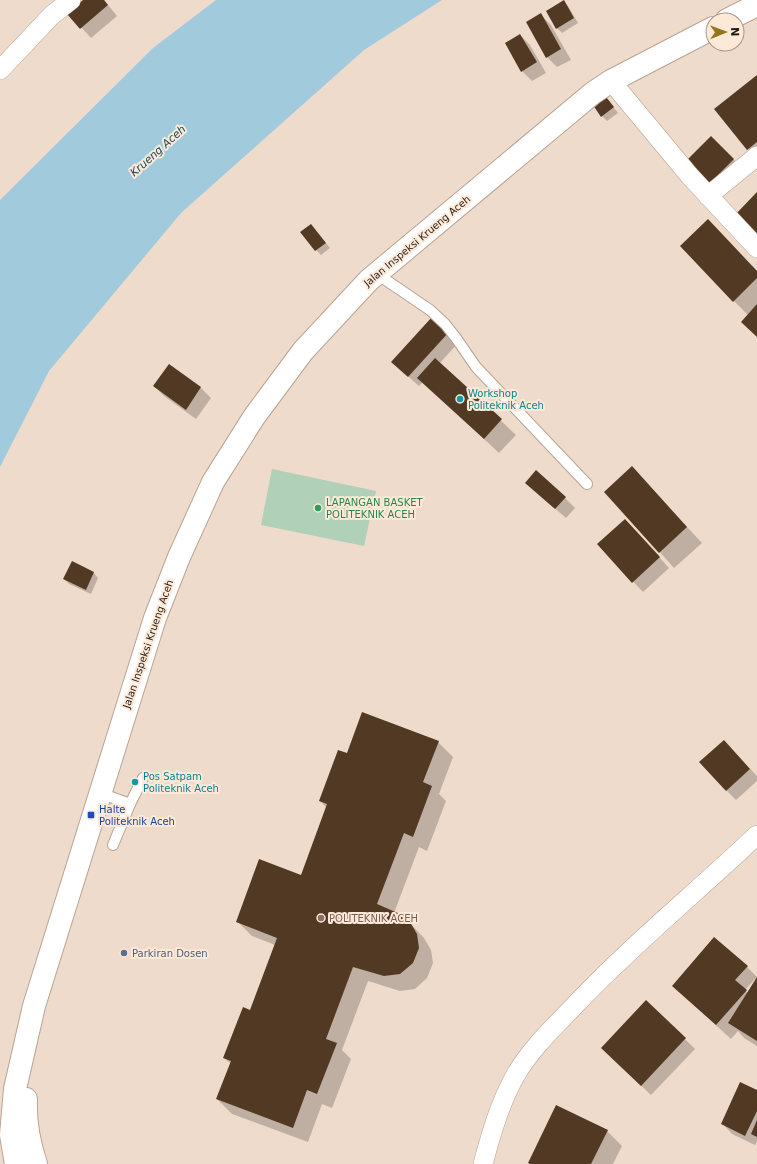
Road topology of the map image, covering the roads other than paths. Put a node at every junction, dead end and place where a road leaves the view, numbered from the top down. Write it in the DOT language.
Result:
graph roads {
  1 [pos="71,0"];
  2 [pos="757,5"];
  3 [pos="743,12"];
  4 [pos="705,32"];
  5 [pos="0,70"];
  6 [pos="611,81"];
  7 [pos="757,156"];
  8 [pos="708,196"];
  9 [pos="757,248"];
  10 [pos="377,274"];
  11 [pos="587,484"];
  12 [pos="143,778"];
  13 [pos="100,793"];
  14 [pos="130,804"];
  15 [pos="757,835"];
  16 [pos="112,845"];
  17 [pos="34,1006"];
  18 [pos="16,1164"];
  19 [pos="36,1164"];
  20 [pos="483,1164"];
  1 -- 5 [label="street"];
  2 -- 3 [label="street"];
  4 -- 6 [label="street, Jalan Inspeksi Krueng Aceh"];
  6 -- 8 [label="street"];
  6 -- 10 [label="street, Jalan Inspeksi Krueng Aceh"];
  7 -- 8 [label="street"];
  8 -- 9 [label="street"];
  10 -- 11 [label="lane"];
  10 -- 13 [label="street, Jalan Inspeksi Krueng Aceh"];
  12 -- 14 [label="lane"];
  13 -- 14 [label="lane"];
  13 -- 17 [label="street, Jalan Inspeksi Krueng Aceh"];
  14 -- 16 [label="lane"];
  15 -- 20 [label="street"];
  17 -- 18 [label="street"];
  17 -- 19 [label="street"];
}
